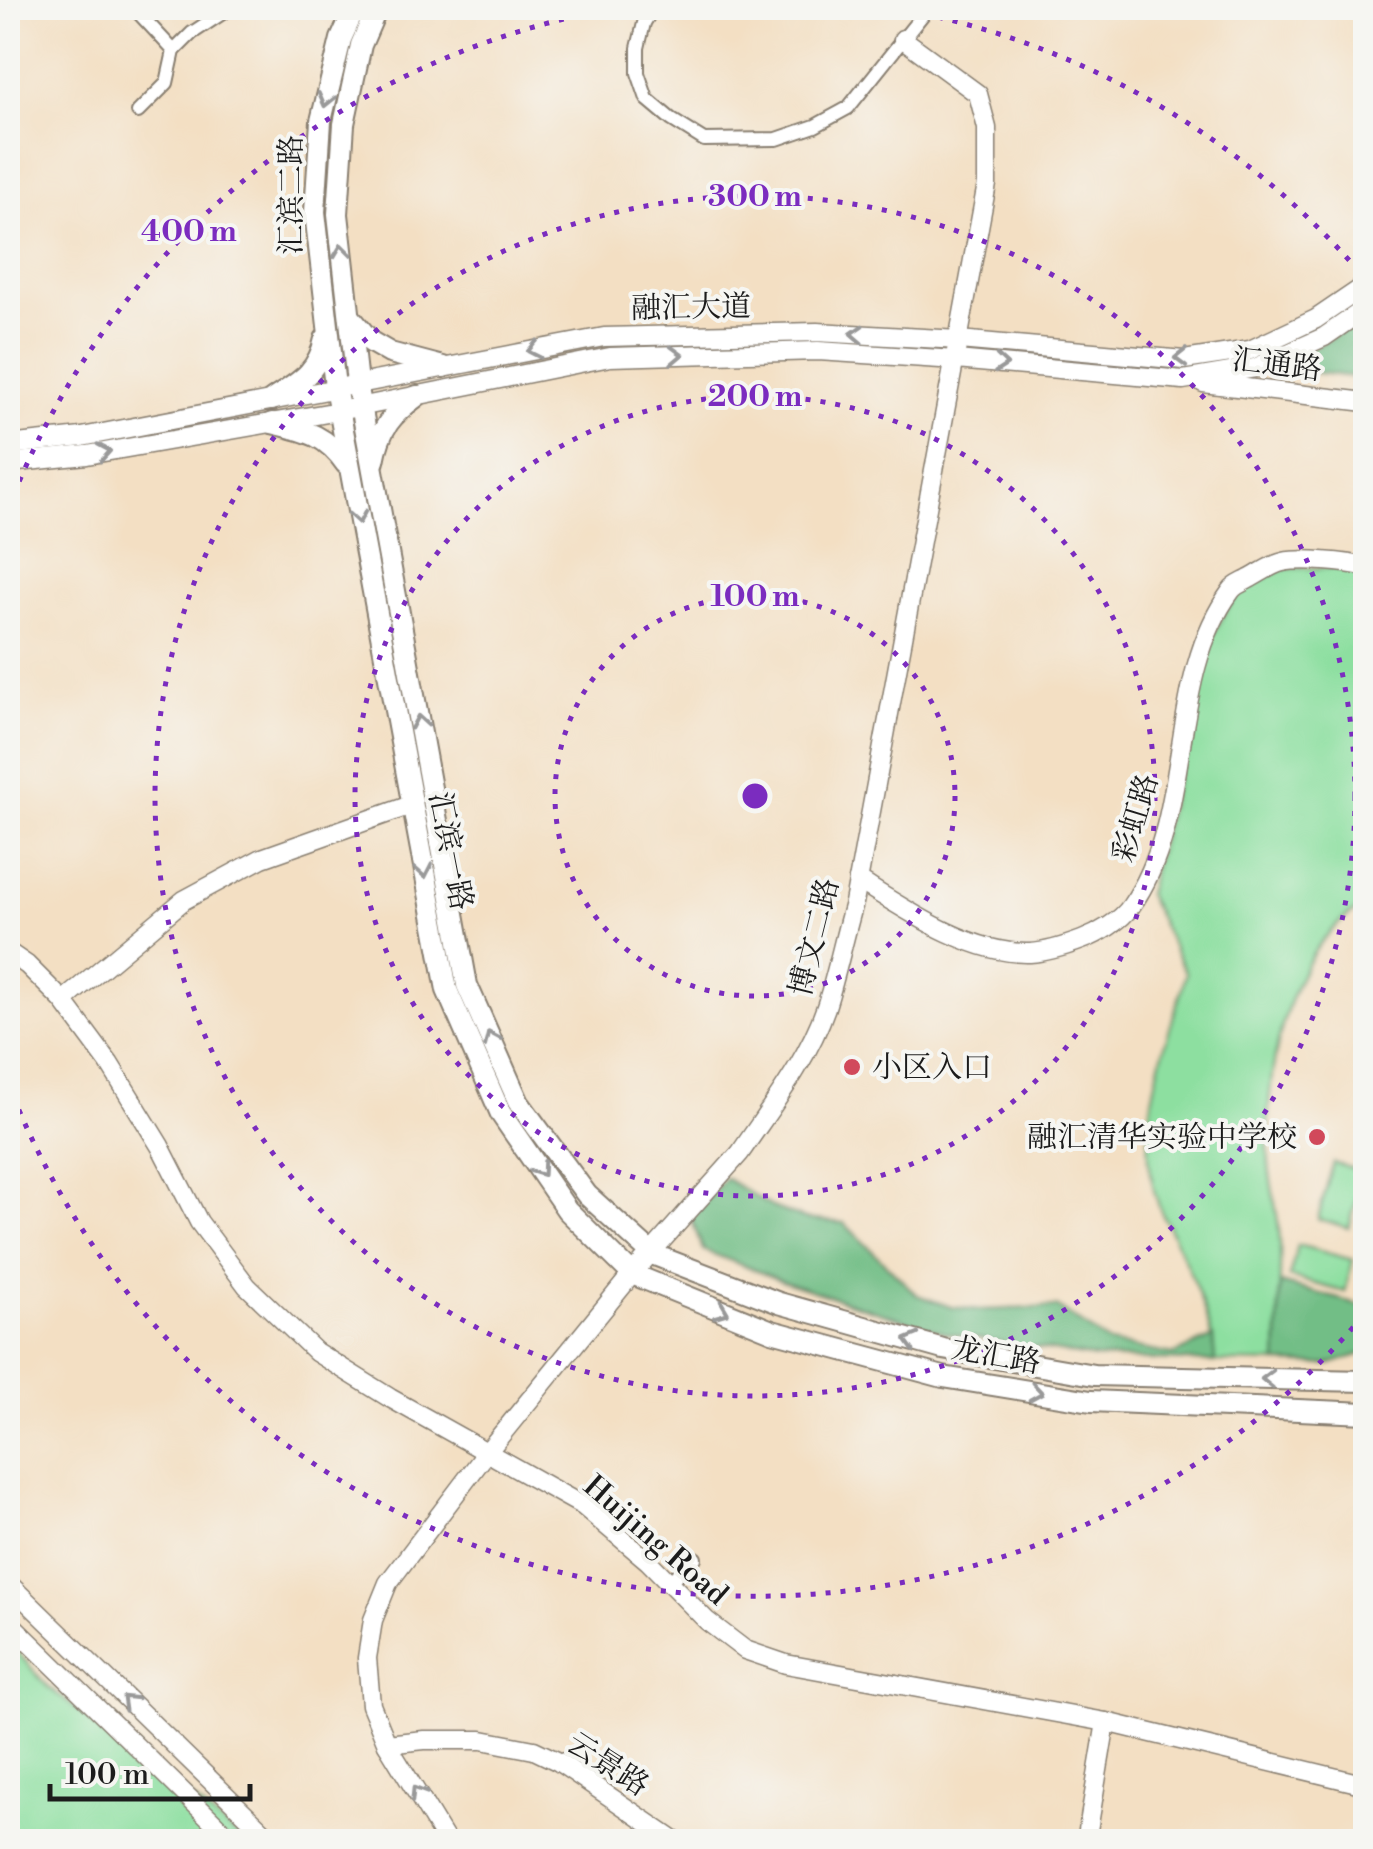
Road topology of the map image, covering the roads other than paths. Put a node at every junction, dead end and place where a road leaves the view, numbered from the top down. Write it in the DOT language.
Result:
graph roads {
  1 [pos="134,8"];
  2 [pos="230,8"];
  3 [pos="355,8"];
  4 [pos="377,8"];
  5 [pos="653,8"];
  6 [pos="928,8"];
  7 [pos="903,39"];
  8 [pos="174,51"];
  9 [pos="138,112"];
  10 [pos="1366,284"];
  11 [pos="1366,308"];
  12 [pos="350,318"];
  13 [pos="327,327"];
  14 [pos="959,340"];
  15 [pos="956,360"];
  16 [pos="443,367"];
  17 [pos="1183,380"];
  18 [pos="358,383"];
  19 [pos="334,387"];
  20 [pos="418,396"];
  21 [pos="272,400"];
  22 [pos="1366,402"];
  23 [pos="362,407"];
  24 [pos="339,411"];
  25 [pos="272,423"];
  26 [pos="8,445"];
  27 [pos="8,464"];
  28 [pos="373,468"];
  29 [pos="350,470"];
  30 [pos="1366,567"];
  31 [pos="411,806"];
  32 [pos="858,880"];
  33 [pos="8,952"];
  34 [pos="63,1002"];
  35 [pos="652,1254"];
  36 [pos="632,1274"];
  37 [pos="1366,1380"];
  38 [pos="1366,1413"];
  39 [pos="488,1451"];
  40 [pos="695,1558"];
  41 [pos="668,1582"];
  42 [pos="8,1583"];
  43 [pos="8,1621"];
  44 [pos="1106,1722"];
  45 [pos="386,1744"];
  46 [pos="1366,1785"];
  47 [pos="234,1842"];
  48 [pos="274,1842"];
  49 [pos="447,1842"];
  50 [pos="676,1842"];
  51 [pos="1086,1842"];
  1 -- 8 [label="street"];
  2 -- 8 [label="street"];
  3 -- 13 [label="main road, 汇滨二路, one-way"];
  12 -- 4 [label="main road, 汇滨二路, one-way"];
  5 -- 7 [label="street"];
  6 -- 7 [label="street"];
  7 -- 14 [label="street, 博文二路"];
  8 -- 9 [label="street"];
  10 -- 14 [label="street, 融汇大道, one-way"];
  11 -- 17 [label="street, 融汇大道"];
  12 -- 16 [label="main road"];
  12 -- 18 [label="main road, 汇滨二路"];
  13 -- 19 [label="main road, 汇滨二路"];
  13 -- 21 [label="main road"];
  14 -- 15 [label="street, 博文二路"];
  14 -- 16 [label="street, 融汇大道, one-way"];
  15 -- 17 [label="street, 融汇大道, one-way"];
  20 -- 15 [label="street, 融汇大道, one-way"];
  15 -- 32 [label="street, 博文二路"];
  16 -- 18 [label="street, 融汇大道"];
  17 -- 22 [label="street, 汇通路"];
  18 -- 19 [label="street, 融汇大道"];
  18 -- 23 [label="main road, 汇滨一路"];
  19 -- 21 [label="street, 融汇大道"];
  19 -- 24 [label="main road, 汇滨一路"];
  20 -- 23 [label="street, 融汇大道"];
  20 -- 28 [label="main road"];
  21 -- 26 [label="street, 融汇大道"];
  23 -- 24 [label="street, 融汇大道"];
  23 -- 28 [label="main road, 汇滨一路"];
  24 -- 25 [label="street, 融汇大道"];
  24 -- 29 [label="main road, 汇滨一路"];
  27 -- 25 [label="street, 融汇大道, one-way"];
  25 -- 29 [label="main road"];
  35 -- 28 [label="main road, 汇滨一路, one-way"];
  29 -- 31 [label="main road, 汇滨一路, one-way"];
  30 -- 32 [label="street, 彩虹路"];
  31 -- 34 [label="street"];
  31 -- 36 [label="main road, 汇滨一路, one-way"];
  32 -- 35 [label="street, 博文二路"];
  33 -- 34 [label="street, Huijing Road"];
  34 -- 39 [label="street, Huijing Road"];
  35 -- 36 [label="street, 博文二路"];
  37 -- 35 [label="main road, 龙汇路, one-way"];
  36 -- 38 [label="main road, 龙汇路, one-way"];
  36 -- 39 [label="street, 博文二路"];
  39 -- 41 [label="street, Huijing Road"];
  39 -- 45 [label="street, 博文二路"];
  40 -- 41 [label="street"];
  41 -- 44 [label="street, Huijing Road"];
  48 -- 42 [label="street, one-way"];
  43 -- 47 [label="street"];
  44 -- 46 [label="street, Huijing Road"];
  44 -- 51 [label="street"];
  49 -- 45 [label="street, 博文二路, one-way"];
  45 -- 50 [label="street, 云景路"];
}
